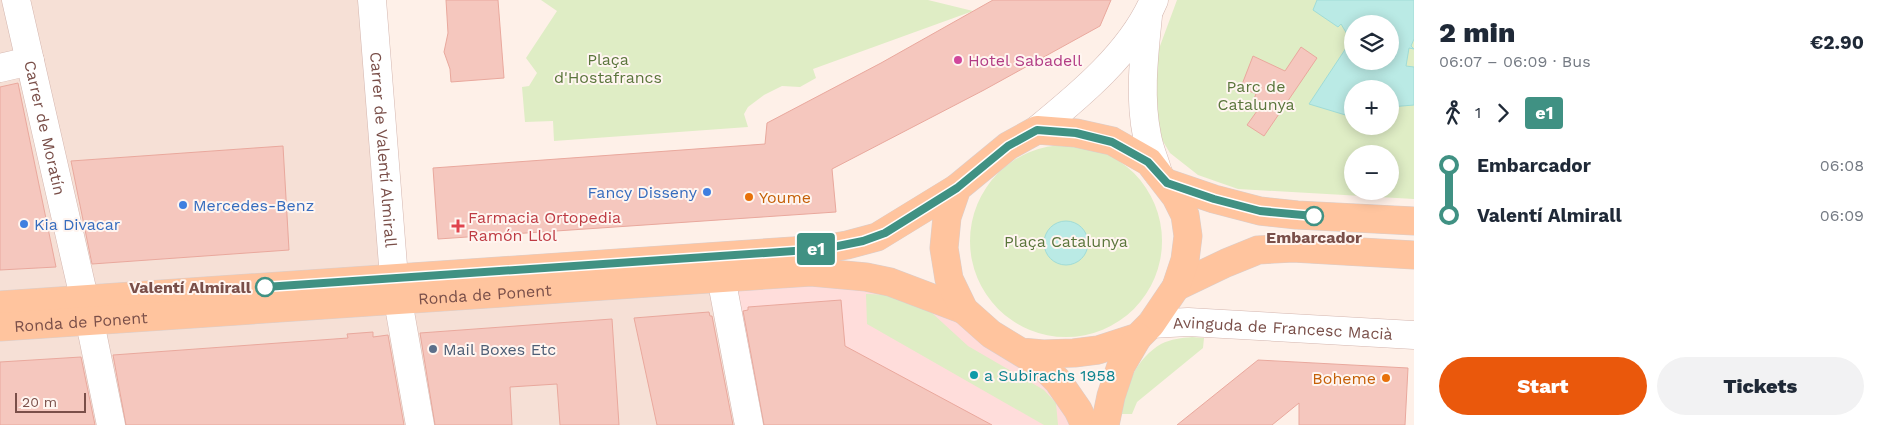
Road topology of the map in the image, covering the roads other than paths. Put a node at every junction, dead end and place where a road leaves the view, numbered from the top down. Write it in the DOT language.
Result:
graph roads {
  1 [pos="16,0"];
  2 [pos="372,0"];
  3 [pos="1151,7"];
  4 [pos="30,61"];
  5 [pos="0,68"];
  6 [pos="1037,130"];
  7 [pos="1163,178"];
  8 [pos="957,188"];
  9 [pos="1414,221"];
  10 [pos="1414,255"];
  11 [pos="721,277"];
  12 [pos="1176,288"];
  13 [pos="396,289"];
  14 [pos="0,305"];
  15 [pos="86,310"];
  16 [pos="964,310"];
  17 [pos="0,327"];
  18 [pos="1144,330"];
  19 [pos="1414,336"];
  20 [pos="1021,352"];
  21 [pos="111,425"];
  22 [pos="420,425"];
  23 [pos="749,425"];
  24 [pos="1085,425"];
  25 [pos="1105,425"];
  1 -- 4 [label="street, Carrer de Moratín"];
  2 -- 13 [label="street, Carrer de Valentí Almirall"];
  3 -- 6 [label="street"];
  3 -- 7 [label="street"];
  4 -- 5 [label="street"];
  4 -- 15 [label="street, Carrer de Moratín"];
  6 -- 7 [label="main road"];
  6 -- 8 [label="main road, Ronda de Ponent"];
  7 -- 9 [label="main road"];
  7 -- 12 [label="main road"];
  8 -- 13 [label="main road, Ronda de Ponent"];
  8 -- 16 [label="main road"];
  10 -- 12 [label="main road"];
  11 -- 13 [label="main road, Ronda de Ponent"];
  11 -- 16 [label="main road, Ronda de Ponent"];
  11 -- 23 [label="street"];
  12 -- 18 [label="main road"];
  13 -- 15 [label="main road, Ronda de Ponent"];
  13 -- 22 [label="street, Carrer de Valentí Almirall"];
  14 -- 15 [label="main road, Ronda de Ponent"];
  15 -- 17 [label="main road, Ronda de Ponent"];
  15 -- 21 [label="street, Carrer de Moratín"];
  16 -- 20 [label="main road"];
  18 -- 19 [label="street, Avinguda de Francesc Macià"];
  18 -- 20 [label="main road"];
  18 -- 25 [label="main road"];
  20 -- 24 [label="main road"];
}
